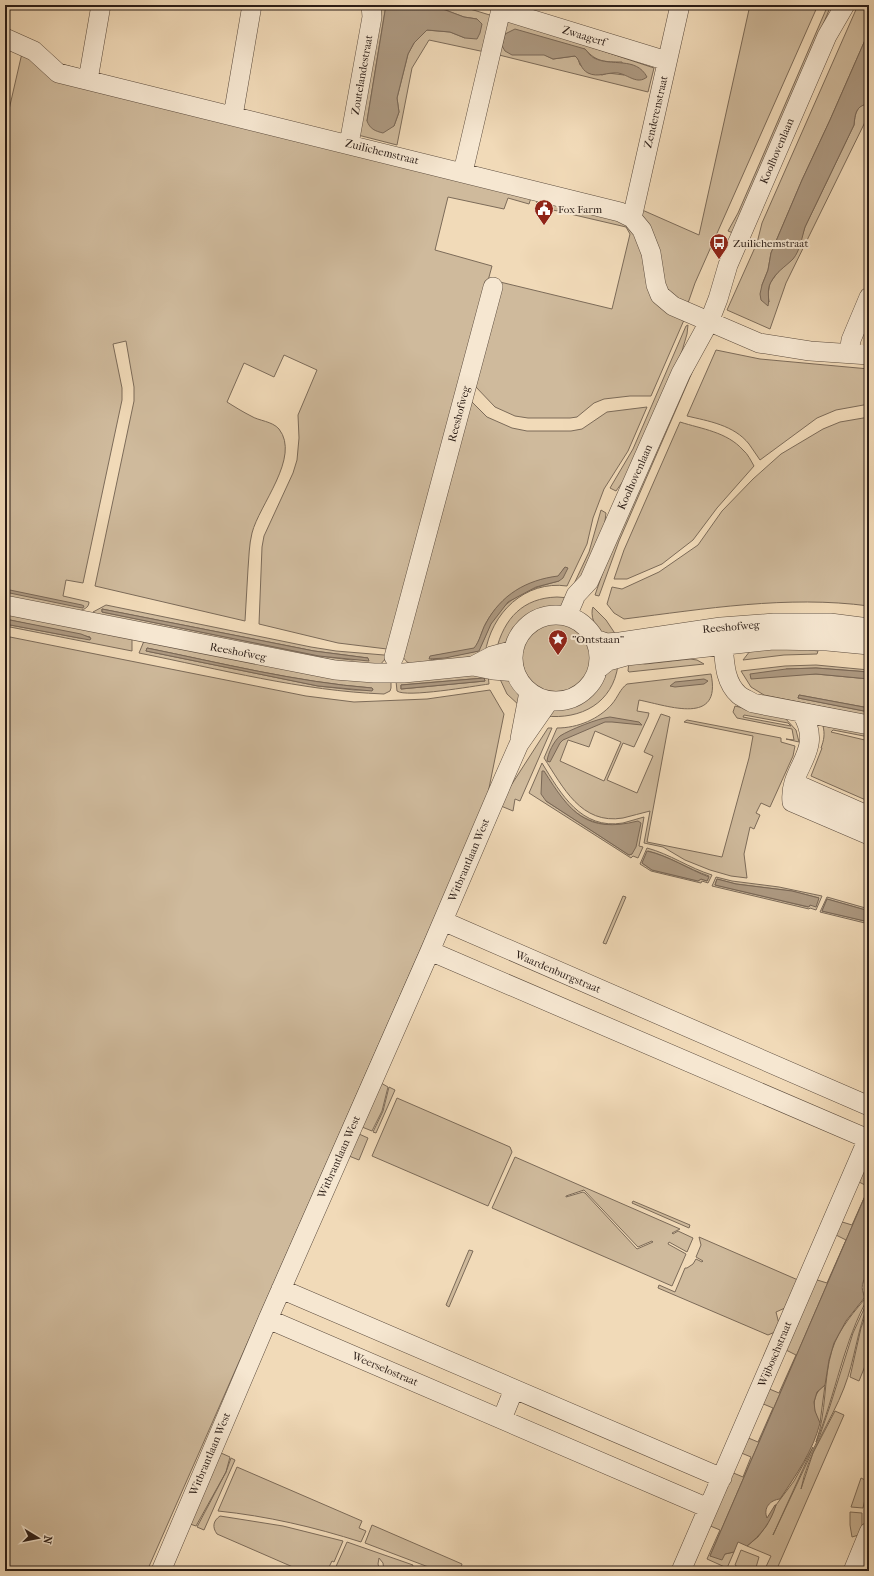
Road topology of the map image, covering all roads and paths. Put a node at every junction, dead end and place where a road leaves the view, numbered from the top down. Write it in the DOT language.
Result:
graph roads {
  1 [pos="101,5"];
  2 [pos="252,5"];
  3 [pos="371,5"];
  4 [pos="680,5"];
  5 [pos="836,5"];
  6 [pos="845,5"];
  7 [pos="501,7"];
  8 [pos="827,36"];
  9 [pos="5,38"];
  10 [pos="668,62"];
  11 [pos="88,80"];
  12 [pos="233,116"];
  13 [pos="349,144"];
  14 [pos="463,172"];
  15 [pos="632,218"];
  16 [pos="493,286"];
  17 [pos="869,297"];
  18 [pos="704,320"];
  19 [pos="849,353"];
  20 [pos="869,355"];
  21 [pos="5,605"];
  22 [pos="574,619"];
  23 [pos="721,627"];
  24 [pos="869,628"];
  25 [pos="595,639"];
  26 [pos="869,645"];
  27 [pos="724,646"];
  28 [pos="514,650"];
  29 [pos="394,657"];
  30 [pos="473,666"];
  31 [pos="598,669"];
  32 [pos="515,672"];
  33 [pos="529,692"];
  34 [pos="550,701"];
  35 [pos="801,712"];
  36 [pos="869,725"];
  37 [pos="520,744"];
  38 [pos="794,783"];
  39 [pos="869,816"];
  40 [pos="869,835"];
  41 [pos="443,921"];
  42 [pos="430,951"];
  43 [pos="674,1022"];
  44 [pos="661,1050"];
  45 [pos="869,1106"];
  46 [pos="868,1138"];
  47 [pos="281,1289"];
  48 [pos="268,1319"];
  49 [pos="514,1389"];
  50 [pos="502,1419"];
  51 [pos="722,1478"];
  52 [pos="708,1508"];
  53 [pos="869,1532"];
  54 [pos="161,1571"];
  55 [pos="681,1571"];
  56 [pos="853,1571"];
  1 -- 11 [label="street"];
  2 -- 12 [label="street"];
  3 -- 13 [label="street, Zoutelandestraat"];
  4 -- 10 [label="street, Zenderenstraat"];
  5 -- 8 [label="street, Koolhovenlaan"];
  6 -- 8 [label="street, Koolhovenlaan"];
  7 -- 10 [label="street, Zwaagerf"];
  7 -- 14 [label="street"];
  8 -- 18 [label="street, Koolhovenlaan"];
  9 -- 11 [label="street, Zuilichemstraat"];
  10 -- 15 [label="street, Zenderenstraat"];
  11 -- 12 [label="street, Zuilichemstraat"];
  12 -- 13 [label="street, Zuilichemstraat"];
  13 -- 14 [label="street, Zuilichemstraat"];
  14 -- 15 [label="street, Zuilichemstraat"];
  15 -- 18 [label="street, Zuilichemstraat"];
  16 -- 29 [label="street, Reeshofweg"];
  17 -- 19 [label="street"];
  18 -- 19 [label="street, Zuilichemstraat"];
  18 -- 22 [label="street, Koolhovenlaan"];
  19 -- 20 [label="street, Zuilichemstraat"];
  21 -- 30 [label="street, Reeshofweg"];
  22 -- 25 [label="street"];
  22 -- 28 [label="street"];
  23 -- 24 [label="street, Reeshofweg"];
  23 -- 25 [label="street, Reeshofweg"];
  23 -- 27 [label="street"];
  25 -- 31 [label="street"];
  26 -- 27 [label="street, Reeshofweg"];
  27 -- 31 [label="street, Reeshofweg"];
  27 -- 35 [label="street"];
  28 -- 30 [label="street, Reeshofweg"];
  28 -- 32 [label="street"];
  30 -- 32 [label="street, Reeshofweg"];
  31 -- 34 [label="street"];
  32 -- 33 [label="street"];
  33 -- 34 [label="street"];
  33 -- 37 [label="street, Witbrantlaan West"];
  34 -- 37 [label="street, Witbrantlaan West"];
  35 -- 36 [label="street"];
  35 -- 38 [label="street"];
  37 -- 41 [label="street, Witbrantlaan West"];
  38 -- 39 [label="street"];
  38 -- 40 [label="street"];
  41 -- 42 [label="street, Witbrantlaan West"];
  41 -- 43 [label="street, Waardenburgstraat"];
  42 -- 44 [label="street"];
  42 -- 47 [label="street, Witbrantlaan West"];
  43 -- 44 [label="street"];
  43 -- 45 [label="street, Waardenburgstraat"];
  44 -- 46 [label="street"];
  46 -- 51 [label="street, Wijboschstraat"];
  47 -- 48 [label="street, Witbrantlaan West"];
  47 -- 49 [label="street"];
  48 -- 50 [label="street, Weerselostraat"];
  48 -- 54 [label="street, Witbrantlaan West"];
  49 -- 50 [label="street"];
  49 -- 51 [label="street"];
  50 -- 52 [label="street, Weerselostraat"];
  51 -- 52 [label="street, Wijboschstraat"];
  52 -- 55 [label="street, Wijboschstraat"];
  53 -- 56 [label="street"];
}
